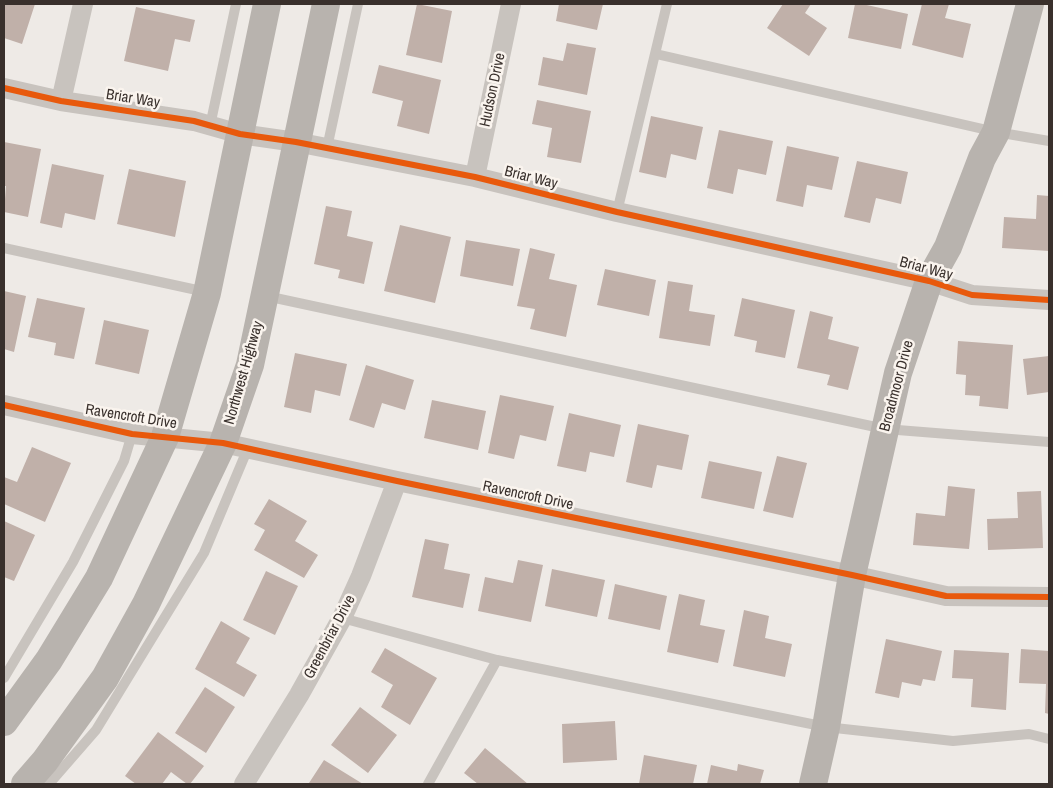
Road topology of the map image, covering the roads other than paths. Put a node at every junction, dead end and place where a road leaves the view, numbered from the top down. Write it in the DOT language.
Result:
graph roads {
  1 [pos="83,4"];
  2 [pos="236,4"];
  3 [pos="267,4"];
  4 [pos="326,4"];
  5 [pos="358,4"];
  6 [pos="511,4"];
  7 [pos="667,4"];
  8 [pos="1030,4"];
  9 [pos="656,54"];
  10 [pos="4,88"];
  11 [pos="61,101"];
  12 [pos="210,126"];
  13 [pos="996,132"];
  14 [pos="240,134"];
  15 [pos="1049,141"];
  16 [pos="296,142"];
  17 [pos="327,148"];
  18 [pos="475,177"];
  19 [pos="617,212"];
  20 [pos="4,248"];
  21 [pos="929,281"];
  22 [pos="207,293"];
  23 [pos="266,296"];
  24 [pos="1049,300"];
  25 [pos="4,405"];
  26 [pos="885,429"];
  27 [pos="132,434"];
  28 [pos="165,437"];
  29 [pos="1049,442"];
  30 [pos="235,446"];
  31 [pos="397,481"];
  32 [pos="852,575"];
  33 [pos="1049,597"];
  34 [pos="342,618"];
  35 [pos="496,660"];
  36 [pos="4,678"];
  37 [pos="4,722"];
  38 [pos="826,727"];
  39 [pos="1049,738"];
  40 [pos="25,784"];
  41 [pos="49,784"];
  42 [pos="244,784"];
  43 [pos="428,784"];
  44 [pos="813,784"];
  1 -- 11 [label="street"];
  2 -- 12 [label="lane"];
  3 -- 14 [label="main road"];
  4 -- 16 [label="main road, Northwest Highway"];
  5 -- 17 [label="lane"];
  6 -- 18 [label="street, Hudson Drive"];
  7 -- 9 [label="lane"];
  8 -- 13 [label="main road, Broadmoor Drive"];
  9 -- 13 [label="lane"];
  9 -- 19 [label="lane"];
  10 -- 11 [label="street, Briar Way"];
  11 -- 12 [label="street, Briar Way"];
  12 -- 14 [label="street, Briar Way"];
  13 -- 15 [label="lane"];
  13 -- 21 [label="main road, Broadmoor Drive"];
  14 -- 16 [label="street, Briar Way"];
  14 -- 22 [label="main road"];
  16 -- 17 [label="street, Briar Way"];
  16 -- 23 [label="main road, Northwest Highway"];
  17 -- 18 [label="street, Briar Way"];
  18 -- 19 [label="street, Briar Way"];
  19 -- 21 [label="street, Briar Way"];
  20 -- 22 [label="lane"];
  21 -- 24 [label="street, Briar Way"];
  21 -- 26 [label="main road, Broadmoor Drive"];
  22 -- 28 [label="main road"];
  23 -- 26 [label="lane"];
  23 -- 30 [label="main road, Northwest Highway"];
  25 -- 27 [label="street, Ravencroft Drive"];
  26 -- 29 [label="lane"];
  26 -- 32 [label="main road, Broadmoor Drive"];
  27 -- 28 [label="street, Ravencroft Drive"];
  27 -- 36 [label="lane"];
  28 -- 30 [label="street, Ravencroft Drive"];
  28 -- 37 [label="main road"];
  30 -- 31 [label="street, Ravencroft Drive"];
  30 -- 40 [label="main road, Northwest Highway"];
  30 -- 41 [label="lane"];
  31 -- 32 [label="street, Ravencroft Drive"];
  31 -- 34 [label="street, Greenbriar Drive"];
  32 -- 33 [label="street, Ravencroft Drive"];
  32 -- 38 [label="main road, Broadmoor Drive"];
  34 -- 35 [label="lane"];
  34 -- 42 [label="street, Greenbriar Drive"];
  35 -- 38 [label="lane"];
  35 -- 43 [label="lane"];
  38 -- 39 [label="lane"];
  38 -- 44 [label="main road, Broadmoor Drive"];
}
